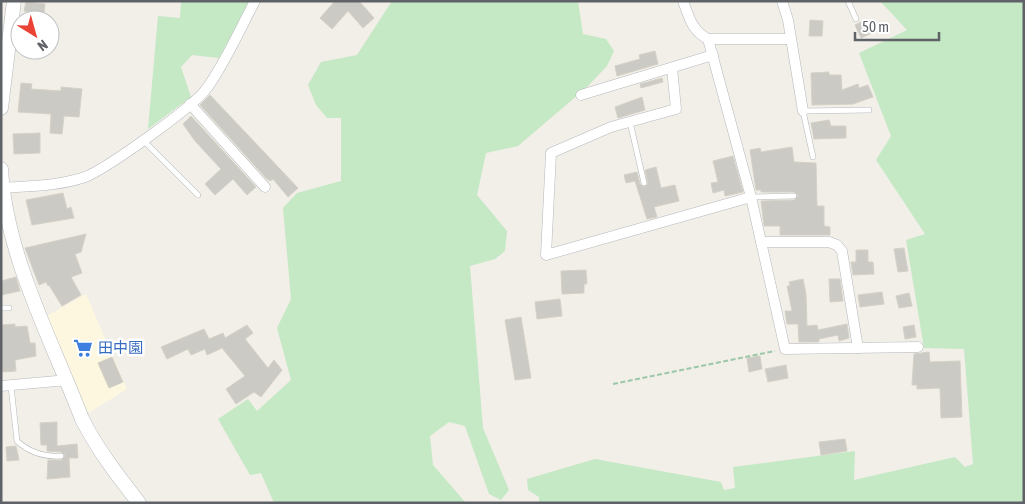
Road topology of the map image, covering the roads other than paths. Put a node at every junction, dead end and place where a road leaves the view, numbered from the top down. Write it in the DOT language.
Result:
graph roads {
  1 [pos="14,1"];
  2 [pos="255,1"];
  3 [pos="683,1"];
  4 [pos="782,1"];
  5 [pos="848,1"];
  6 [pos="856,19"];
  7 [pos="708,39"];
  8 [pos="791,39"];
  9 [pos="713,56"];
  10 [pos="672,68"];
  11 [pos="3,69"];
  12 [pos="582,95"];
  13 [pos="190,104"];
  14 [pos="1,108"];
  15 [pos="803,110"];
  16 [pos="869,110"];
  17 [pos="630,122"];
  18 [pos="143,140"];
  19 [pos="813,157"];
  20 [pos="1,169"];
  21 [pos="644,183"];
  22 [pos="266,187"];
  23 [pos="2,188"];
  24 [pos="198,195"];
  25 [pos="794,196"];
  26 [pos="751,197"];
  27 [pos="761,242"];
  28 [pos="1,308"];
  29 [pos="9,308"];
  30 [pos="918,347"];
  31 [pos="858,348"];
  32 [pos="68,380"];
  33 [pos="6,386"];
  34 [pos="61,456"];
  35 [pos="138,503"];
  1 -- 11 [label="street"];
  2 -- 13 [label="street"];
  3 -- 7 [label="street"];
  4 -- 8 [label="street"];
  5 -- 6 [label="lane"];
  7 -- 8 [label="street"];
  7 -- 9 [label="street"];
  8 -- 15 [label="street"];
  9 -- 10 [label="street"];
  9 -- 26 [label="street"];
  10 -- 12 [label="street"];
  10 -- 17 [label="street"];
  11 -- 14 [label="street"];
  13 -- 18 [label="street"];
  13 -- 22 [label="street"];
  15 -- 16 [label="lane"];
  15 -- 19 [label="lane"];
  17 -- 21 [label="lane"];
  17 -- 26 [label="street"];
  18 -- 23 [label="street"];
  18 -- 24 [label="lane"];
  20 -- 23 [label="street"];
  23 -- 32 [label="street"];
  25 -- 26 [label="lane"];
  26 -- 27 [label="street"];
  27 -- 31 [label="street"];
  27 -- 31 [label="street"];
  28 -- 29 [label="lane"];
  30 -- 31 [label="street"];
  32 -- 33 [label="street"];
  32 -- 35 [label="street"];
  33 -- 34 [label="lane"];
}
